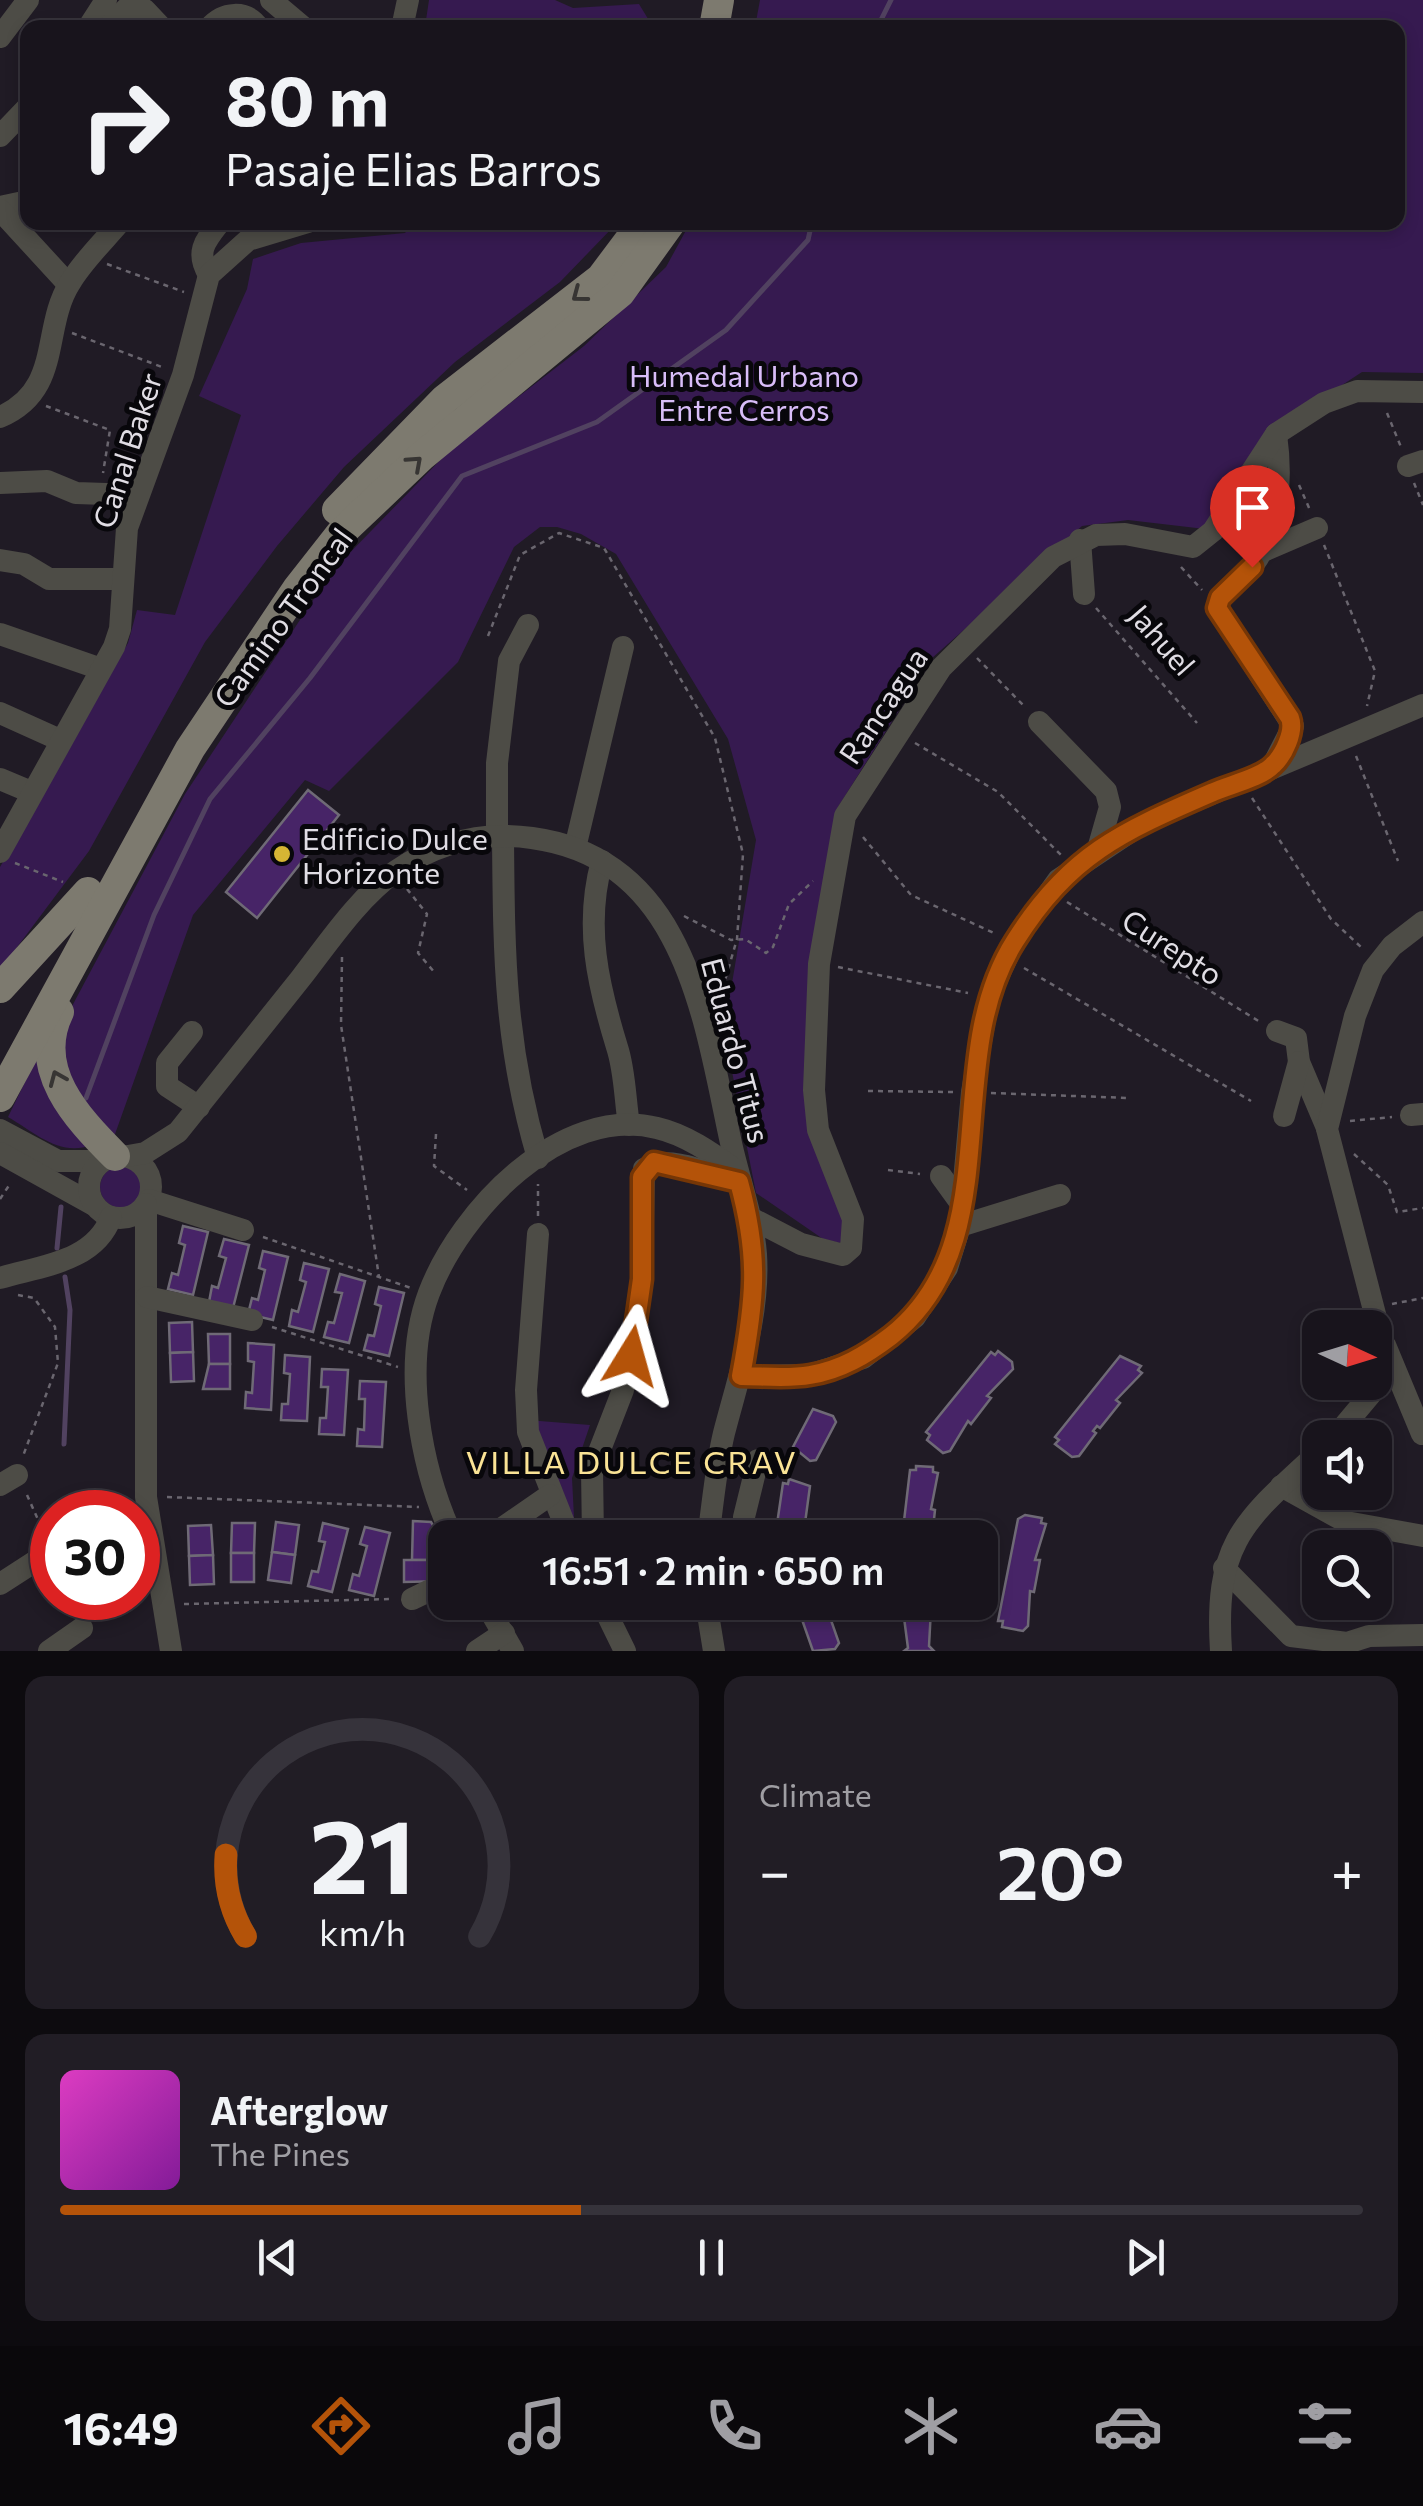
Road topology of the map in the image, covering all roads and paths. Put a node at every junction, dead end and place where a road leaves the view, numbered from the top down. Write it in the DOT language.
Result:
graph roads {
  1 [pos="28,0"];
  2 [pos="271,0"];
  3 [pos="115,20"];
  4 [pos="151,20"];
  5 [pos="295,20"];
  6 [pos="0,37"];
  7 [pos="20,115"];
  8 [pos="0,136"];
  9 [pos="0,208"];
  10 [pos="114,230"];
  11 [pos="214,230"];
  12 [pos="281,230"];
  13 [pos="637,230"];
  14 [pos="665,230"];
  15 [pos="92,258"];
  16 [pos="209,274"];
  17 [pos="68,284"];
  18 [pos="205,300"];
  19 [pos="57,328"];
  20 [pos="182,375"];
  21 [pos="1415,391"];
  22 [pos="28,400"];
  23 [pos="0,417"];
  24 [pos="1276,434"];
  25 [pos="1416,463"];
  26 [pos="1297,481"];
  27 [pos="0,483"];
  28 [pos="132,495"];
  29 [pos="1423,504"];
  30 [pos="1317,528"];
  31 [pos="1080,540"];
  32 [pos="1261,552"];
  33 [pos="1171,556"];
  34 [pos="0,560"];
  35 [pos="122,579"];
  36 [pos="1084,594"];
  37 [pos="1217,608"];
  38 [pos="528,625"];
  39 [pos="0,634"];
  40 [pos="488,636"];
  41 [pos="962,644"];
  42 [pos="623,648"];
  43 [pos="101,669"];
  44 [pos="1421,705"];
  45 [pos="0,713"];
  46 [pos="1038,722"];
  47 [pos="1197,723"];
  48 [pos="896,732"];
  49 [pos="1355,733"];
  50 [pos="60,740"];
  51 [pos="1272,767"];
  52 [pos="0,779"];
  53 [pos="1240,780"];
  54 [pos="32,792"];
  55 [pos="845,816"];
  56 [pos="500,836"];
  57 [pos="575,848"];
  58 [pos="1098,849"];
  59 [pos="132,853"];
  60 [pos="0,855"];
  61 [pos="602,861"];
  62 [pos="1398,862"];
  63 [pos="1073,868"];
  64 [pos="394,872"];
  65 [pos="820,874"];
  66 [pos="1049,890"];
  67 [pos="88,892"];
  68 [pos="660,915"];
  69 [pos="1423,922"];
  70 [pos="342,925"];
  71 [pos="736,939"];
  72 [pos="1010,949"];
  73 [pos="1379,963"];
  74 [pos="820,964"];
  75 [pos="435,972"];
  76 [pos="0,988"];
  77 [pos="989,997"];
  78 [pos="192,1032"];
  79 [pos="1277,1032"];
  80 [pos="705,1035"];
  81 [pos="0,1054"];
  82 [pos="1299,1062"];
  83 [pos="868,1092"];
  84 [pos="972,1092"];
  85 [pos="0,1097"];
  86 [pos="1129,1098"];
  87 [pos="1251,1102"];
  88 [pos="199,1106"];
  89 [pos="1417,1115"];
  90 [pos="1284,1116"];
  91 [pos="629,1126"];
  92 [pos="1328,1126"];
  93 [pos="0,1130"];
  94 [pos="178,1132"];
  95 [pos="436,1134"];
  96 [pos="0,1153"];
  97 [pos="115,1158"];
  98 [pos="538,1158"];
  99 [pos="888,1170"];
  100 [pos="941,1176"];
  101 [pos="738,1177"];
  102 [pos="1060,1195"];
  103 [pos="485,1203"];
  104 [pos="131,1205"];
  105 [pos="1423,1208"];
  106 [pos="961,1215"];
  107 [pos="748,1217"];
  108 [pos="242,1230"];
  109 [pos="538,1234"];
  110 [pos="379,1277"];
  111 [pos="3,1286"];
  112 [pos="428,1294"];
  113 [pos="147,1297"];
  114 [pos="1423,1298"];
  115 [pos="1376,1306"];
  116 [pos="1377,1310"];
  117 [pos="252,1320"];
  118 [pos="1392,1363"];
  119 [pos="418,1373"];
  120 [pos="741,1376"];
  121 [pos="1367,1400"];
  122 [pos="1349,1420"];
  123 [pos="1422,1434"];
  124 [pos="758,1460"];
  125 [pos="1302,1468"];
  126 [pos="8,1480"];
  127 [pos="1282,1486"];
  128 [pos="146,1490"];
  129 [pos="550,1495"];
  130 [pos="160,1497"];
  131 [pos="439,1508"];
  132 [pos="30,1516"];
  133 [pos="445,1520"];
  134 [pos="514,1520"];
  135 [pos="562,1520"];
  136 [pos="593,1520"];
  137 [pos="711,1520"];
  138 [pos="744,1520"];
  139 [pos="1423,1536"];
  140 [pos="30,1564"];
  141 [pos="1224,1568"];
  142 [pos="0,1584"];
  143 [pos="160,1590"];
  144 [pos="428,1592"];
  145 [pos="412,1599"];
  146 [pos="162,1604"];
  147 [pos="495,1620"];
  148 [pos="609,1620"];
  149 [pos="709,1620"];
  150 [pos="82,1628"];
  151 [pos="1423,1635"];
  152 [pos="508,1642"];
  153 [pos="49,1651"];
  154 [pos="171,1651"];
  155 [pos="477,1651"];
  156 [pos="625,1651"];
  157 [pos="714,1651"];
  158 [pos="1221,1651"];
  1 -- 6 [label="street"];
  2 -- 5 [label="street"];
  3 -- 4 [label="street"];
  7 -- 8 [label="street"];
  9 -- 17 [label="street"];
  10 -- 15 [label="street"];
  11 -- 16 [label="street, Canal Baker"];
  12 -- 16 [label="street"];
  13 -- 67 [label="main road, Camino Troncal, one-way"];
  59 -- 14 [label="main road, Camino Troncal, one-way"];
  15 -- 17 [label="street"];
  15 -- 18 [label="path"];
  16 -- 18 [label="street, Canal Baker"];
  17 -- 19 [label="street"];
  18 -- 20 [label="street, Canal Baker"];
  19 -- 20 [label="path"];
  19 -- 22 [label="street"];
  20 -- 28 [label="street, Canal Baker"];
  21 -- 24 [label="street"];
  21 -- 25 [label="path"];
  22 -- 23 [label="street"];
  22 -- 28 [label="path"];
  24 -- 31 [label="street"];
  24 -- 32 [label="street"];
  25 -- 29 [label="path"];
  26 -- 30 [label="path"];
  27 -- 28 [label="street"];
  28 -- 35 [label="street, Canal Baker"];
  30 -- 32 [label="street"];
  30 -- 49 [label="path"];
  31 -- 36 [label="street"];
  31 -- 41 [label="street, Rancagua"];
  32 -- 37 [label="street"];
  33 -- 37 [label="path"];
  34 -- 35 [label="street"];
  35 -- 43 [label="street, Canal Baker"];
  36 -- 47 [label="path, Jahuel"];
  37 -- 51 [label="street"];
  38 -- 56 [label="street"];
  39 -- 43 [label="street"];
  40 -- 71 [label="path"];
  41 -- 46 [label="path"];
  41 -- 48 [label="street, Rancagua"];
  42 -- 57 [label="street"];
  43 -- 50 [label="street, Canal Baker"];
  44 -- 49 [label="street"];
  45 -- 50 [label="street"];
  46 -- 58 [label="street"];
  48 -- 55 [label="street, Rancagua"];
  48 -- 63 [label="path"];
  49 -- 51 [label="street"];
  49 -- 62 [label="path"];
  50 -- 54 [label="street, Canal Baker"];
  51 -- 53 [label="street"];
  52 -- 54 [label="street"];
  53 -- 58 [label="street"];
  53 -- 73 [label="path"];
  54 -- 60 [label="street, Canal Baker"];
  55 -- 72 [label="path"];
  55 -- 74 [label="street, Rancagua"];
  56 -- 57 [label="street, Eduardo Titus"];
  56 -- 64 [label="street, Eduardo Titus"];
  56 -- 98 [label="street"];
  57 -- 61 [label="street, Eduardo Titus"];
  58 -- 63 [label="street"];
  59 -- 85 [label="main road, Camino Troncal"];
  97 -- 59 [label="main road, one-way"];
  60 -- 67 [label="path"];
  61 -- 68 [label="street, Eduardo Titus"];
  61 -- 91 [label="street"];
  63 -- 66 [label="street"];
  64 -- 70 [label="street, Eduardo Titus"];
  64 -- 75 [label="path"];
  65 -- 71 [label="path"];
  66 -- 72 [label="street"];
  66 -- 79 [label="path, Curepto"];
  67 -- 76 [label="main road"];
  67 -- 81 [label="main road, Camino Troncal"];
  68 -- 71 [label="path"];
  68 -- 80 [label="street, Eduardo Titus"];
  69 -- 73 [label="street"];
  70 -- 88 [label="street, Eduardo Titus"];
  70 -- 110 [label="path"];
  71 -- 80 [label="path"];
  72 -- 77 [label="street"];
  72 -- 87 [label="path"];
  73 -- 92 [label="street"];
  74 -- 77 [label="path"];
  74 -- 107 [label="street, Rancagua"];
  77 -- 84 [label="street"];
  78 -- 88 [label="street"];
  79 -- 82 [label="street"];
  80 -- 101 [label="street, Eduardo Titus"];
  82 -- 90 [label="street"];
  82 -- 92 [label="street"];
  83 -- 84 [label="path"];
  84 -- 86 [label="path"];
  84 -- 106 [label="street"];
  88 -- 94 [label="street, Eduardo Titus"];
  89 -- 92 [label="path"];
  91 -- 98 [label="street"];
  91 -- 101 [label="street"];
  92 -- 105 [label="path"];
  92 -- 115 [label="street"];
  93 -- 97 [label="street"];
  94 -- 97 [label="street, Eduardo Titus"];
  94 -- 104 [label="street, Eduardo Titus"];
  95 -- 103 [label="path"];
  96 -- 104 [label="street"];
  97 -- 104 [label="street"];
  97 -- 104 [label="street"];
  98 -- 103 [label="street"];
  98 -- 109 [label="path"];
  99 -- 100 [label="path"];
  100 -- 106 [label="street"];
  101 -- 107 [label="street, Eduardo Titus"];
  101 -- 136 [label="street"];
  102 -- 106 [label="street"];
  103 -- 112 [label="street"];
  104 -- 108 [label="street"];
  104 -- 111 [label="street, Eduardo Titus"];
  104 -- 113 [label="street"];
  106 -- 120 [label="street"];
  107 -- 120 [label="street, Eduardo Titus"];
  108 -- 110 [label="path"];
  109 -- 129 [label="street"];
  110 -- 112 [label="path"];
  111 -- 126 [label="path"];
  112 -- 119 [label="street"];
  113 -- 117 [label="street"];
  113 -- 128 [label="street"];
  114 -- 115 [label="path"];
  115 -- 116 [label="street"];
  117 -- 119 [label="path"];
  118 -- 123 [label="street"];
  119 -- 131 [label="street"];
  120 -- 137 [label="street, Eduardo Titus"];
  121 -- 122 [label="street"];
  124 -- 138 [label="street"];
  125 -- 127 [label="street"];
  126 -- 132 [label="path"];
  127 -- 139 [label="street"];
  127 -- 141 [label="street"];
  129 -- 134 [label="street"];
  129 -- 135 [label="street"];
  130 -- 131 [label="path"];
  131 -- 133 [label="street"];
  140 -- 142 [label="street"];
  141 -- 151 [label="street"];
  141 -- 158 [label="street"];
  143 -- 146 [label="street"];
  144 -- 145 [label="street"];
  145 -- 146 [label="path"];
  146 -- 154 [label="street"];
  147 -- 152 [label="street"];
  148 -- 156 [label="street"];
  149 -- 157 [label="street"];
  150 -- 153 [label="street"];
  152 -- 155 [label="street"];
}
